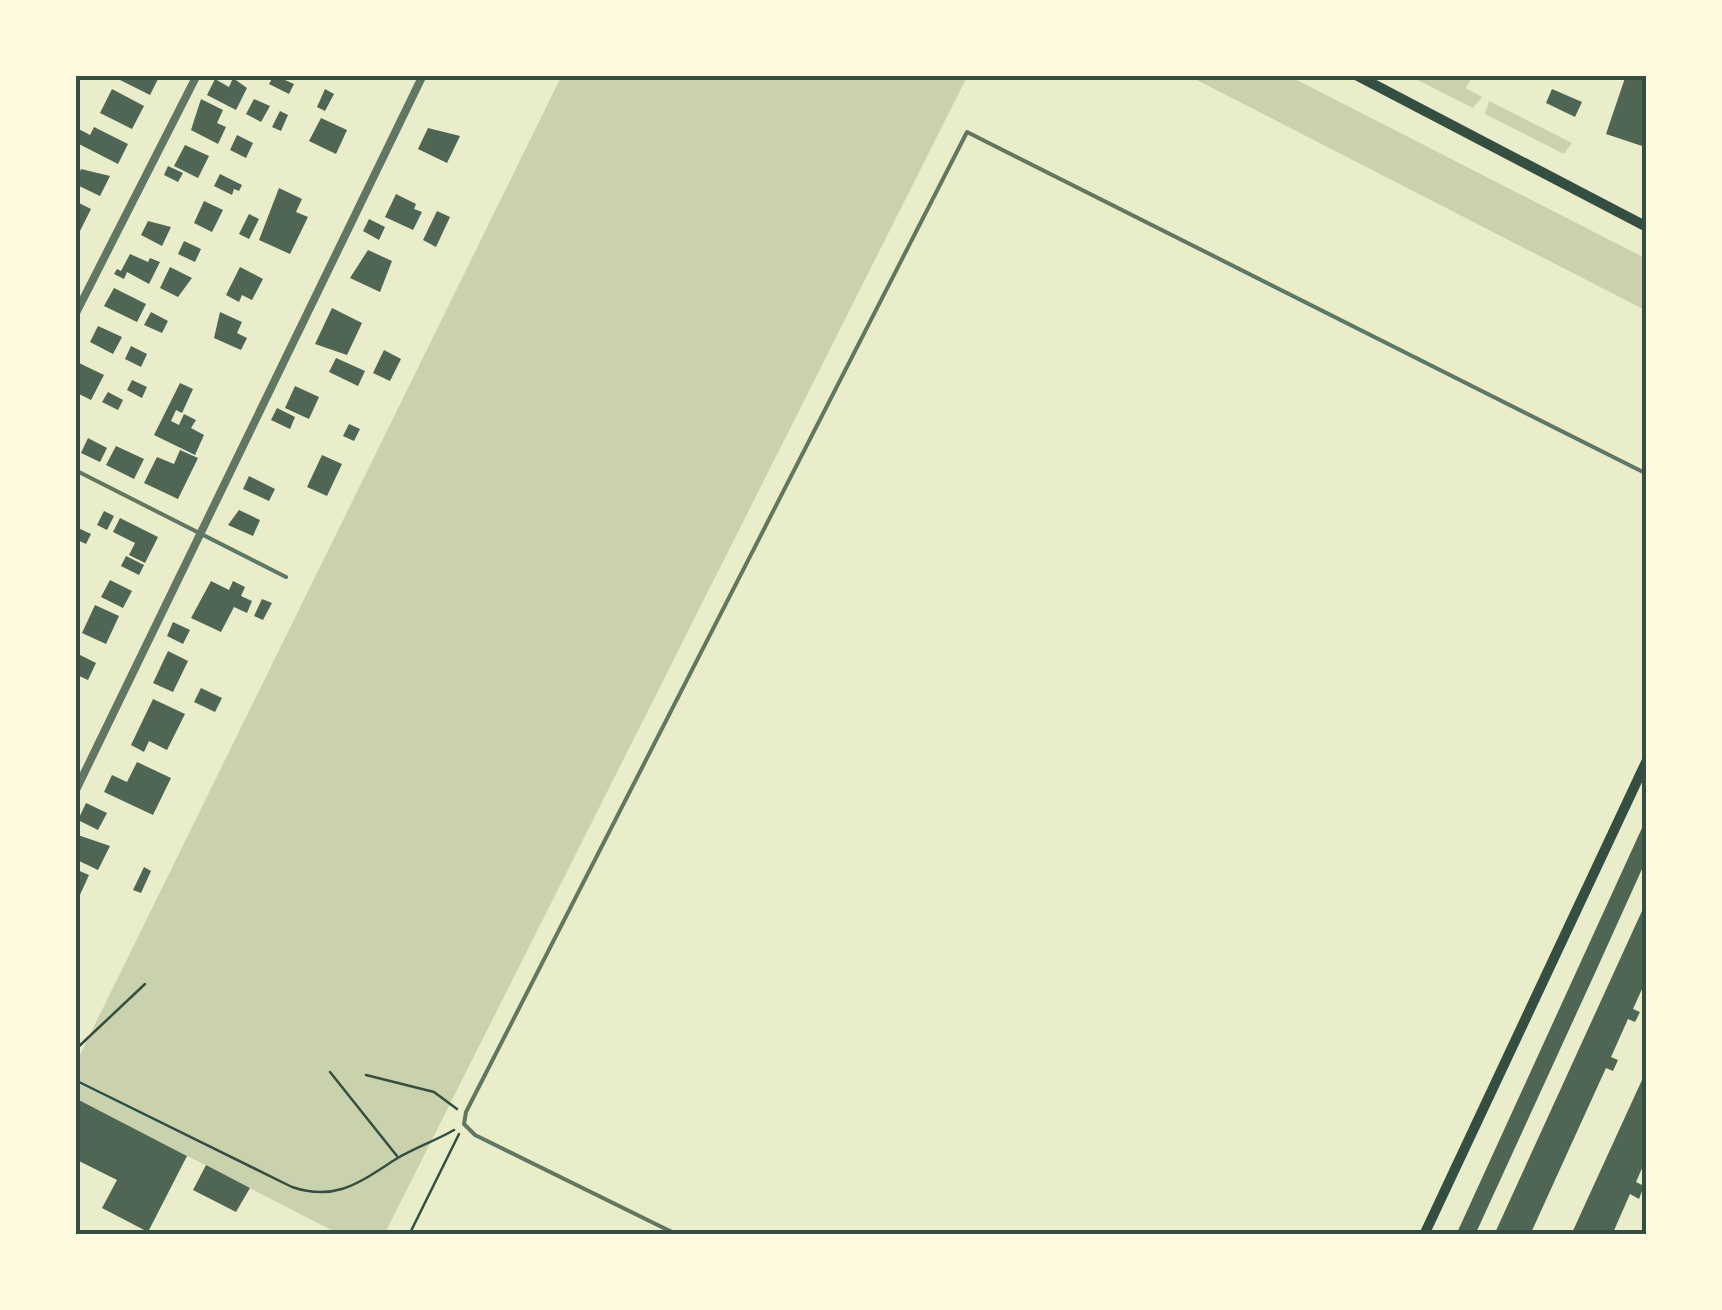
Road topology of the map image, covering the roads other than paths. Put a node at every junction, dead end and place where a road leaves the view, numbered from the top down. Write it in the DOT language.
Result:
graph roads {
  1 [pos="197,75"];
  2 [pos="423,75"];
  3 [pos="1356,75"];
  4 [pos="1647,227"];
  5 [pos="75,315"];
  6 [pos="75,470"];
  7 [pos="1647,474"];
  8 [pos="201,534"];
  9 [pos="286,576"];
  10 [pos="1647,760"];
  11 [pos="75,792"];
  12 [pos="678,1235"];
  13 [pos="1424,1235"];
  1 -- 5 [label="street"];
  2 -- 8 [label="street"];
  3 -- 4 [label="main road"];
  6 -- 8 [label="lane"];
  7 -- 12 [label="lane"];
  8 -- 9 [label="lane"];
  8 -- 11 [label="street"];
  10 -- 13 [label="main road"];
}
